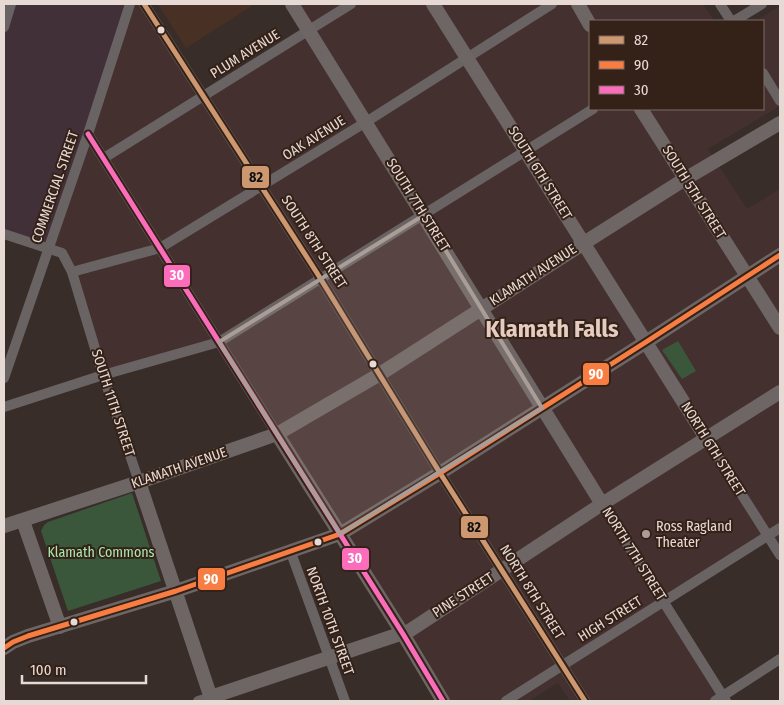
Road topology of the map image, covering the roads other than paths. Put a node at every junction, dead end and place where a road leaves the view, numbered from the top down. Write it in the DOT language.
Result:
graph roads {
  1 [pos="11,4"];
  2 [pos="130,4"];
  3 [pos="144,4"];
  4 [pos="292,4"];
  5 [pos="351,4"];
  6 [pos="433,4"];
  7 [pos="552,4"];
  8 [pos="578,4"];
  9 [pos="720,4"];
  10 [pos="762,4"];
  11 [pos="731,20"];
  12 [pos="734,20"];
  13 [pos="589,22"];
  14 [pos="4,27"];
  15 [pos="308,30"];
  16 [pos="467,57"];
  17 [pos="764,75"];
  18 [pos="204,96"];
  19 [pos="780,101"];
  20 [pos="591,110"];
  21 [pos="642,110"];
  22 [pos="366,122"];
  23 [pos="780,124"];
  24 [pos="88,134"];
  25 [pos="526,151"];
  26 [pos="104,158"];
  27 [pos="685,180"];
  28 [pos="262,186"];
  29 [pos="424,215"];
  30 [pos="4,234"];
  31 [pos="584,243"];
  32 [pos="49,248"];
  33 [pos="160,248"];
  34 [pos="780,255"];
  35 [pos="72,272"];
  36 [pos="747,276"];
  37 [pos="321,278"];
  38 [pos="482,308"];
  39 [pos="780,328"];
  40 [pos="219,342"];
  41 [pos="646,342"];
  42 [pos="380,374"];
  43 [pos="103,375"];
  44 [pos="4,378"];
  45 [pos="780,392"];
  46 [pos="4,407"];
  47 [pos="542,408"];
  48 [pos="277,434"];
  49 [pos="706,438"];
  50 [pos="440,473"];
  51 [pos="140,482"];
  52 [pos="602,504"];
  53 [pos="23,521"];
  54 [pos="4,526"];
  55 [pos="780,528"];
  56 [pos="340,534"];
  57 [pos="768,536"];
  58 [pos="290,550"];
  59 [pos="780,555"];
  60 [pos="502,570"];
  61 [pos="176,591"];
  62 [pos="664,602"];
  63 [pos="60,627"];
  64 [pos="403,634"];
  65 [pos="7,643"];
  66 [pos="329,656"];
  67 [pos="780,659"];
  68 [pos="562,665"];
  69 [pos="207,700"];
  70 [pos="723,700"];
  71 [pos="345,701"];
  72 [pos="443,701"];
  73 [pos="506,701"];
  74 [pos="585,701"];
  1 -- 14 [label="street"];
  2 -- 24 [label="street, COMMERCIAL STREET"];
  3 -- 18 [label="street, SOUTH 8TH STREET"];
  4 -- 15 [label="main road, SOUTH 7TH STREET"];
  5 -- 15 [label="street, PLUM AVENUE"];
  6 -- 16 [label="main road, SOUTH 6TH STREET"];
  7 -- 16 [label="street, OAK AVENUE"];
  8 -- 13 [label="main road"];
  9 -- 11 [label="street"];
  10 -- 12 [label="street"];
  15 -- 18 [label="street, PLUM AVENUE"];
  15 -- 22 [label="main road, SOUTH 7TH STREET"];
  16 -- 22 [label="street, OAK AVENUE"];
  16 -- 25 [label="main road, SOUTH 6TH STREET"];
  17 -- 19 [label="street"];
  18 -- 26 [label="street, PLUM AVENUE"];
  18 -- 28 [label="street, SOUTH 8TH STREET"];
  20 -- 25 [label="street"];
  21 -- 27 [label="main road, SOUTH 5TH STREET"];
  22 -- 28 [label="street, OAK AVENUE"];
  22 -- 29 [label="main road, SOUTH 7TH STREET"];
  23 -- 27 [label="main road, KLAMATH AVENUE"];
  24 -- 26 [label="street"];
  24 -- 32 [label="street, COMMERCIAL STREET"];
  25 -- 29 [label="street"];
  25 -- 31 [label="main road, SOUTH 6TH STREET"];
  26 -- 33 [label="street"];
  27 -- 31 [label="main road, KLAMATH AVENUE"];
  27 -- 36 [label="main road, SOUTH 5TH STREET"];
  28 -- 33 [label="street, OAK AVENUE"];
  28 -- 37 [label="street, SOUTH 8TH STREET"];
  29 -- 37 [label="street"];
  29 -- 38 [label="main road, SOUTH 7TH STREET"];
  30 -- 32 [label="street"];
  31 -- 38 [label="main road, KLAMATH AVENUE"];
  31 -- 41 [label="main road, SOUTH 6TH STREET"];
  32 -- 35 [label="street"];
  32 -- 44 [label="street, COMMERCIAL STREET"];
  33 -- 35 [label="street, OAK AVENUE"];
  33 -- 40 [label="street"];
  34 -- 36 [label="main road"];
  35 -- 43 [label="street, SOUTH 11TH STREET"];
  36 -- 39 [label="main road, SOUTH 5TH STREET"];
  36 -- 41 [label="main road"];
  37 -- 40 [label="street"];
  37 -- 42 [label="street, SOUTH 8TH STREET"];
  38 -- 42 [label="main road, KLAMATH AVENUE"];
  38 -- 47 [label="main road, SOUTH 7TH STREET"];
  40 -- 43 [label="street"];
  40 -- 48 [label="street"];
  41 -- 47 [label="main road"];
  41 -- 49 [label="main road, NORTH 6TH STREET"];
  42 -- 48 [label="main road, KLAMATH AVENUE"];
  42 -- 50 [label="street, SOUTH 8TH STREET"];
  43 -- 46 [label="street"];
  43 -- 51 [label="street, SOUTH 11TH STREET"];
  45 -- 49 [label="main road, PINE STREET"];
  47 -- 50 [label="main road"];
  47 -- 52 [label="main road, NORTH 7TH STREET"];
  48 -- 51 [label="main road, KLAMATH AVENUE"];
  48 -- 56 [label="main road"];
  49 -- 52 [label="main road, PINE STREET"];
  49 -- 57 [label="street, NORTH 6TH STREET"];
  50 -- 56 [label="main road"];
  50 -- 60 [label="street, NORTH 8TH STREET"];
  51 -- 53 [label="main road, KLAMATH AVENUE"];
  51 -- 61 [label="main road, SOUTH 11TH STREET"];
  52 -- 60 [label="main road, PINE STREET"];
  52 -- 62 [label="street, NORTH 7TH STREET"];
  53 -- 54 [label="main road, KLAMATH AVENUE"];
  53 -- 63 [label="main road"];
  55 -- 57 [label="street, HIGH STREET"];
  56 -- 58 [label="main road"];
  56 -- 64 [label="main road"];
  57 -- 59 [label="street, NORTH 6TH STREET"];
  57 -- 62 [label="street, HIGH STREET"];
  58 -- 61 [label="main road"];
  58 -- 66 [label="street, NORTH 10TH STREET"];
  60 -- 64 [label="main road, PINE STREET"];
  60 -- 68 [label="street, NORTH 8TH STREET"];
  61 -- 63 [label="main road"];
  61 -- 69 [label="main road, SOUTH 11TH STREET"];
  62 -- 68 [label="street, HIGH STREET"];
  62 -- 70 [label="street, NORTH 7TH STREET"];
  63 -- 65 [label="main road"];
  64 -- 66 [label="main road, PINE STREET"];
  64 -- 72 [label="main road"];
  66 -- 69 [label="main road, PINE STREET"];
  66 -- 71 [label="street, NORTH 10TH STREET"];
  67 -- 70 [label="street"];
  68 -- 73 [label="street, HIGH STREET"];
  68 -- 74 [label="street, NORTH 8TH STREET"];
}
